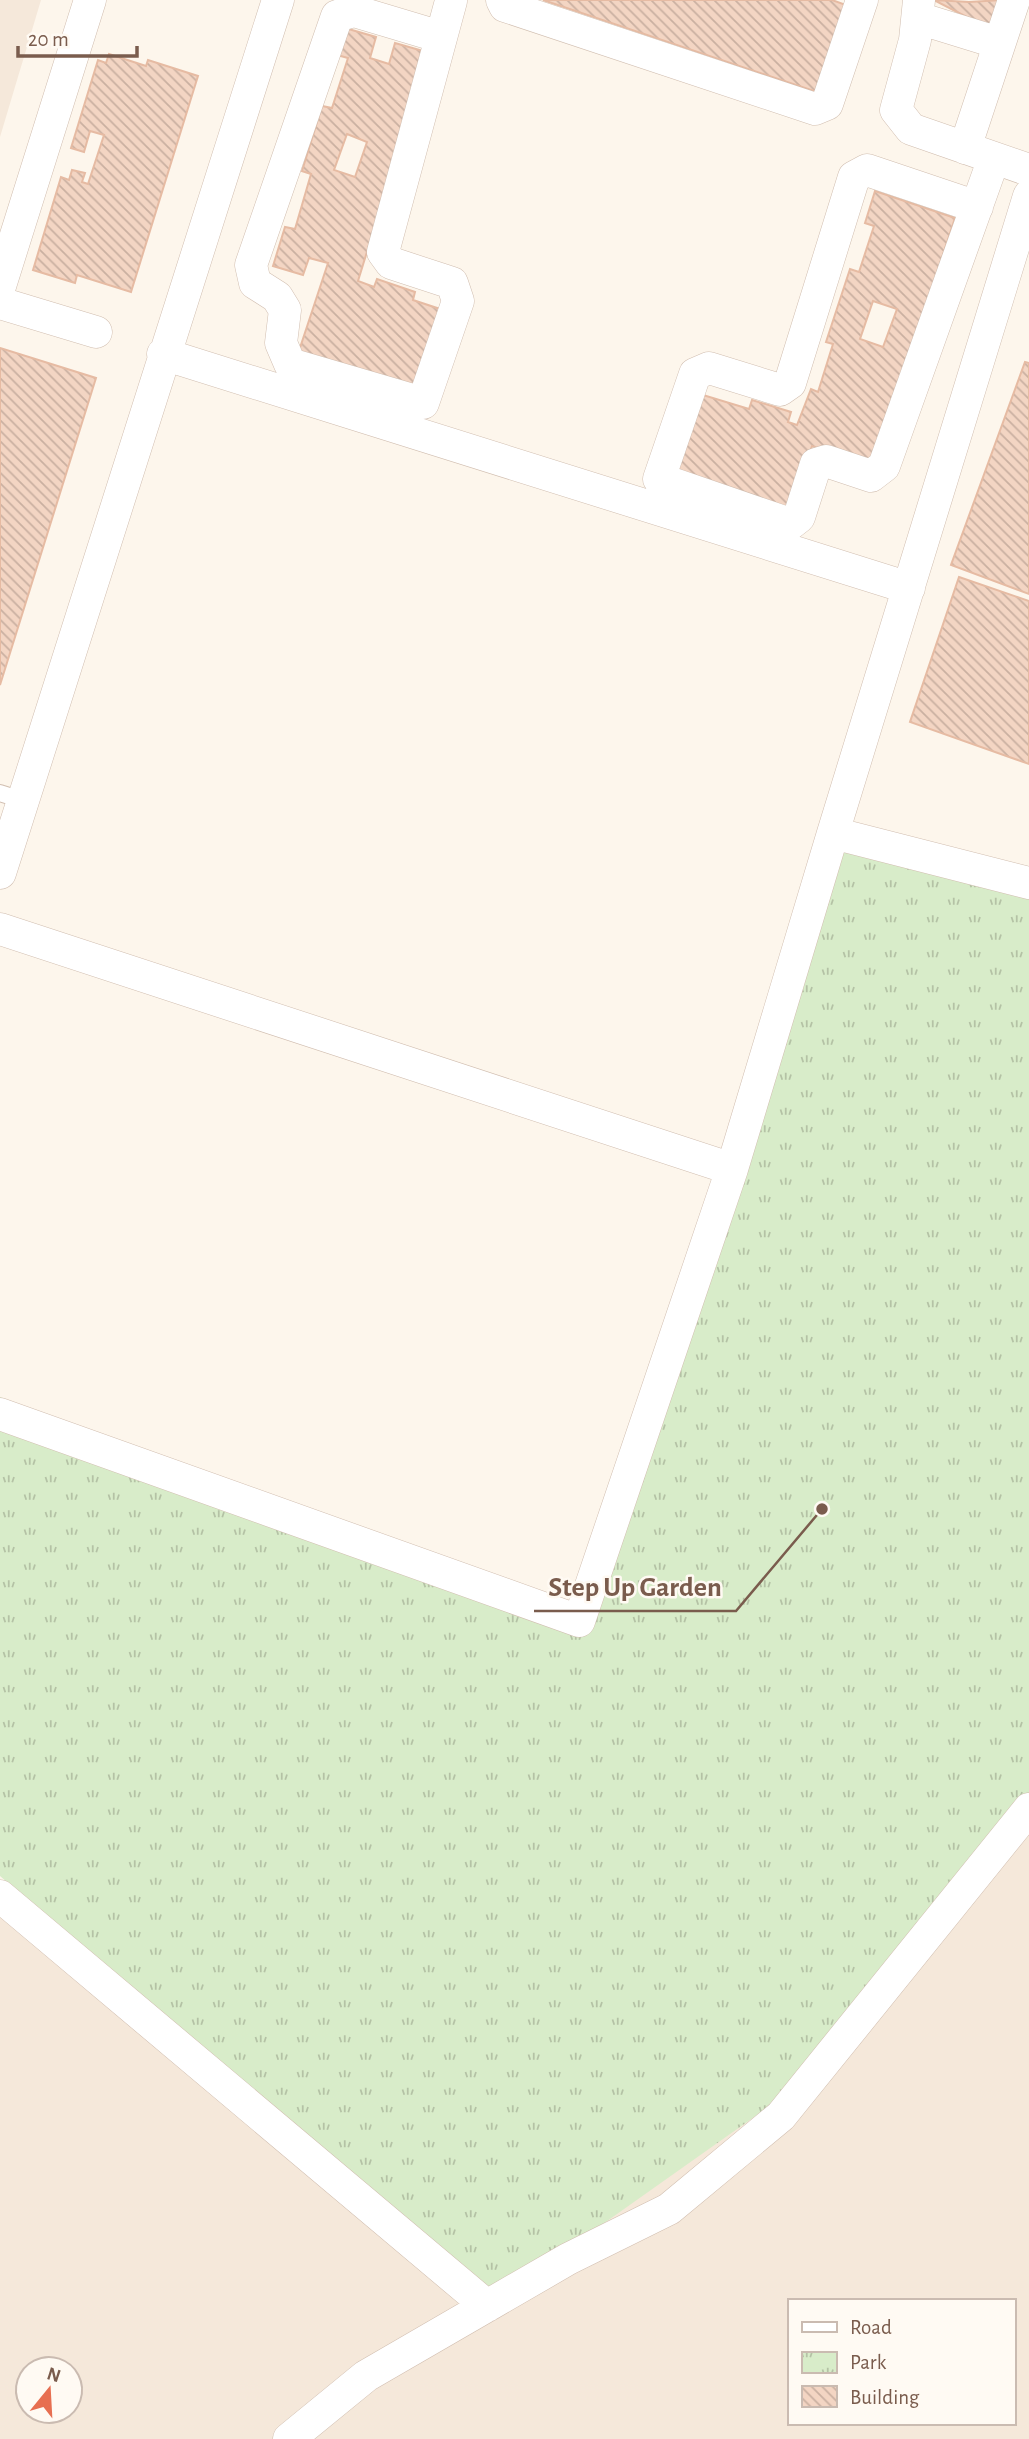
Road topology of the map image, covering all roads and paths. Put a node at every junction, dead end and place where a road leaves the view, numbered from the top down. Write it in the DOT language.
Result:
graph roads {
  1 [pos="90,0"];
  2 [pos="278,0"];
  3 [pos="450,0"];
  4 [pos="502,0"];
  5 [pos="862,0"];
  6 [pos="1014,0"];
  7 [pos="918,9"];
  8 [pos="441,37"];
  9 [pos="999,43"];
  10 [pos="965,148"];
  11 [pos="994,158"];
  12 [pos="1029,170"];
  13 [pos="1029,195"];
  14 [pos="977,207"];
  15 [pos="1023,239"];
  16 [pos="0,286"];
  17 [pos="0,303"];
  18 [pos="96,332"];
  19 [pos="163,354"];
  20 [pos="419,418"];
  21 [pos="655,493"];
  22 [pos="909,588"];
  23 [pos="11,797"];
  24 [pos="833,833"];
  25 [pos="0,873"];
  26 [pos="1029,883"];
  27 [pos="0,929"];
  28 [pos="732,1169"];
  29 [pos="0,1414"];
  30 [pos="1029,1809"];
  31 [pos="0,1896"];
  32 [pos="487,2306"];
  33 [pos="289,2439"];
  1 -- 16 [label="street"];
  2 -- 19 [label="street"];
  3 -- 8 [label="street"];
  4 -- 5 [label="street"];
  6 -- 9 [label="street"];
  7 -- 9 [label="street"];
  7 -- 10 [label="street"];
  8 -- 20 [label="street"];
  8 -- 20 [label="street"];
  9 -- 10 [label="street"];
  10 -- 11 [label="street"];
  11 -- 12 [label="street"];
  11 -- 14 [label="street"];
  13 -- 15 [label="street"];
  14 -- 21 [label="street"];
  14 -- 21 [label="street"];
  15 -- 22 [label="street"];
  17 -- 18 [label="street"];
  19 -- 20 [label="street"];
  19 -- 23 [label="street"];
  20 -- 21 [label="street"];
  21 -- 22 [label="street"];
  22 -- 24 [label="street"];
  23 -- 25 [label="street"];
  24 -- 26 [label="street"];
  24 -- 28 [label="street"];
  27 -- 28 [label="street"];
  28 -- 29 [label="street"];
  30 -- 32 [label="street"];
  31 -- 32 [label="street"];
  32 -- 33 [label="street"];
}
